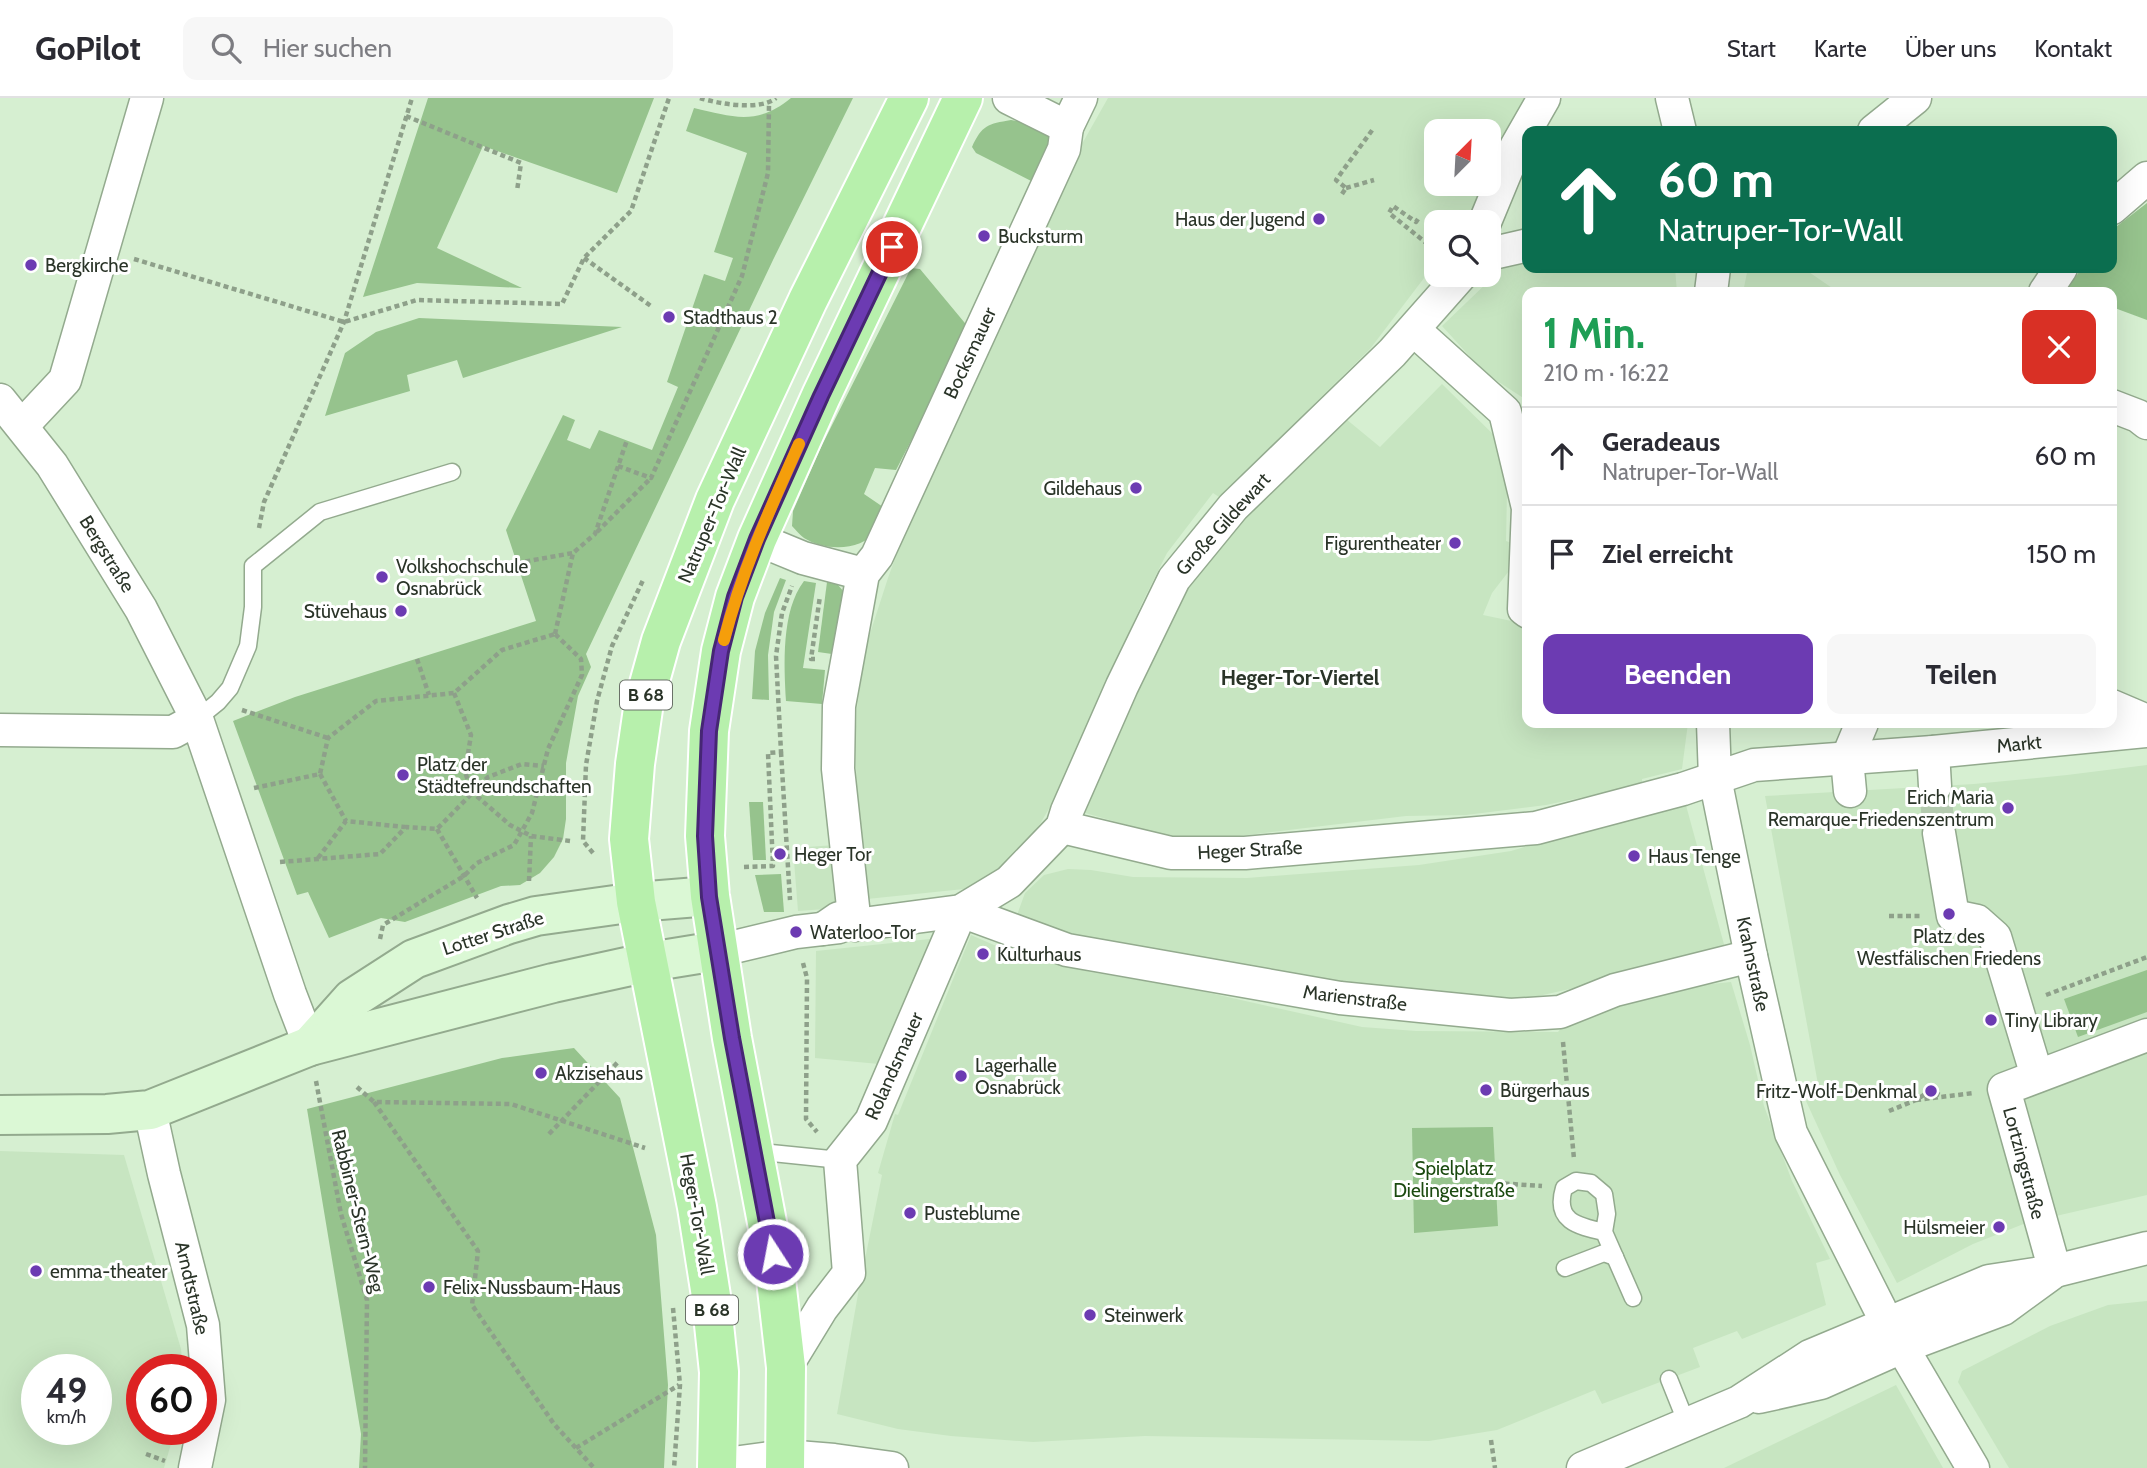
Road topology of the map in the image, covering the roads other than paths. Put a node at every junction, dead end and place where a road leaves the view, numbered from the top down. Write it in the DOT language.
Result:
graph roads {
  1 [pos="147,98"];
  2 [pos="909,98"];
  3 [pos="963,98"];
  4 [pos="1009,98"];
  5 [pos="1082,98"];
  6 [pos="1544,98"];
  7 [pos="1672,98"];
  8 [pos="1915,98"];
  9 [pos="1528,126"];
  10 [pos="1678,126"];
  11 [pos="1880,126"];
  12 [pos="1067,127"];
  13 [pos="1522,136"];
  14 [pos="2147,178"];
  15 [pos="2117,203"];
  16 [pos="1490,210"];
  17 [pos="1522,246"];
  18 [pos="1501,251"];
  19 [pos="1450,287"];
  20 [pos="1414,330"];
  21 [pos="0,400"];
  22 [pos="2117,408"];
  23 [pos="2147,423"];
  24 [pos="22,426"];
  25 [pos="452,472"];
  26 [pos="1522,483"];
  27 [pos="757,539"];
  28 [pos="863,574"];
  29 [pos="2117,708"];
  30 [pos="208,711"];
  31 [pos="2147,720"];
  32 [pos="1713,728"];
  33 [pos="1860,728"];
  34 [pos="0,730"];
  35 [pos="2147,731"];
  36 [pos="1933,752"];
  37 [pos="1847,758"];
  38 [pos="1715,778"];
  39 [pos="1935,786"];
  40 [pos="1850,791"];
  41 [pos="1062,827"];
  42 [pos="1939,833"];
  43 [pos="709,897"];
  44 [pos="636,901"];
  45 [pos="961,911"];
  46 [pos="839,924"];
  47 [pos="717,951"];
  48 [pos="1751,957"];
  49 [pos="649,962"];
  50 [pos="2147,1035"];
  51 [pos="310,1046"];
  52 [pos="2037,1076"];
  53 [pos="150,1110"];
  54 [pos="0,1115"];
  55 [pos="753,1151"];
  56 [pos="840,1160"];
  57 [pos="1604,1232"];
  58 [pos="2147,1248"];
  59 [pos="1615,1257"];
  60 [pos="1565,1268"];
  61 [pos="2055,1271"];
  62 [pos="1633,1298"];
  63 [pos="1894,1334"];
  64 [pos="786,1367"];
  65 [pos="1669,1379"];
  66 [pos="1687,1424"];
  67 [pos="785,1462"];
  68 [pos="183,1466"];
  69 [pos="718,1466"];
  70 [pos="892,1468"];
  71 [pos="1583,1468"];
  72 [pos="1973,1468"];
  1 -- 24 [label="street"];
  2 -- 44 [label="main road, Natruper-Tor-Wall / B 68"];
  3 -- 27 [label="main road"];
  4 -- 12 [label="street"];
  5 -- 12 [label="street, Bocksmauer"];
  6 -- 9 [label="street"];
  7 -- 10 [label="street"];
  8 -- 11 [label="street"];
  12 -- 28 [label="street, Bocksmauer"];
  13 -- 16 [label="street"];
  14 -- 15 [label="street"];
  17 -- 18 [label="street"];
  19 -- 20 [label="street, Große Gildewart"];
  20 -- 26 [label="street"];
  20 -- 41 [label="street, Große Gildewart"];
  21 -- 24 [label="street, Bergstraße"];
  22 -- 23 [label="street"];
  24 -- 30 [label="street, Bergstraße"];
  25 -- 30 [label="lane"];
  27 -- 28 [label="street"];
  27 -- 43 [label="main road"];
  28 -- 46 [label="street, Bocksmauer"];
  29 -- 31 [label="street"];
  30 -- 34 [label="street"];
  30 -- 51 [label="street, Bergstraße"];
  32 -- 38 [label="street, Krahnstraße"];
  33 -- 37 [label="street"];
  35 -- 36 [label="street, Markt"];
  36 -- 37 [label="street, Markt"];
  36 -- 39 [label="street"];
  37 -- 38 [label="street, Markt"];
  37 -- 40 [label="street"];
  38 -- 41 [label="street, Heger Straße"];
  38 -- 48 [label="street, Krahnstraße"];
  41 -- 45 [label="street"];
  42 -- 52 [label="street"];
  43 -- 44 [label="street, Lotter Straße"];
  43 -- 47 [label="main road"];
  44 -- 49 [label="main road, Natruper-Tor-Wall / B 68"];
  44 -- 51 [label="street, Lotter Straße"];
  45 -- 46 [label="street"];
  45 -- 48 [label="street, Marienstraße"];
  45 -- 56 [label="street, Rolandsmauer"];
  46 -- 47 [label="street"];
  47 -- 49 [label="street, Lotter Straße"];
  47 -- 55 [label="main road"];
  48 -- 63 [label="street, Krahnstraße"];
  49 -- 51 [label="street, Lotter Straße"];
  49 -- 69 [label="main road, Heger-Tor-Wall / B 68"];
  50 -- 52 [label="street"];
  51 -- 53 [label="street, Lotter Straße"];
  52 -- 61 [label="street, Lortzingstraße"];
  53 -- 54 [label="street, Lotter Straße"];
  53 -- 68 [label="street, Arndtstraße"];
  55 -- 56 [label="lane"];
  55 -- 64 [label="main road"];
  56 -- 64 [label="street"];
  57 -- 57 [label="lane"];
  57 -- 59 [label="lane"];
  58 -- 61 [label="street"];
  59 -- 60 [label="lane"];
  59 -- 62 [label="lane"];
  61 -- 63 [label="street"];
  63 -- 66 [label="street"];
  63 -- 72 [label="street, Krahnstraße"];
  64 -- 67 [label="main road"];
  65 -- 66 [label="lane"];
  66 -- 71 [label="street"];
  67 -- 69 [label="street"];
  67 -- 70 [label="street"];
}
